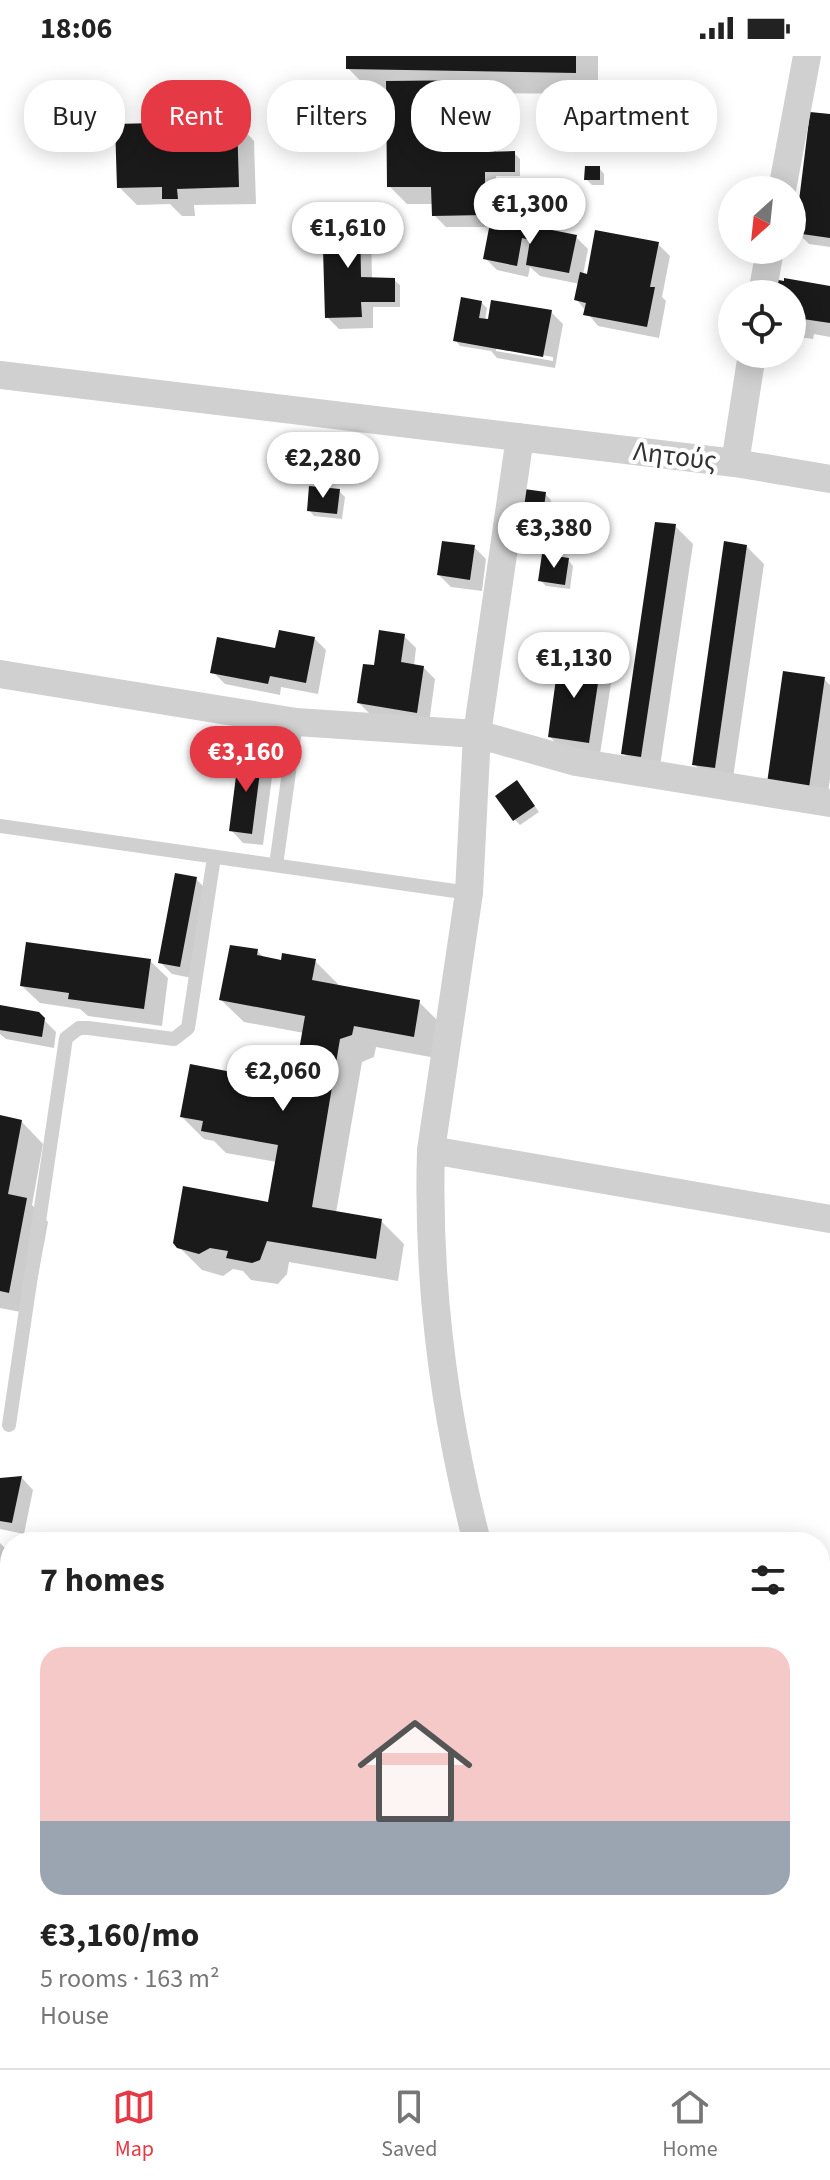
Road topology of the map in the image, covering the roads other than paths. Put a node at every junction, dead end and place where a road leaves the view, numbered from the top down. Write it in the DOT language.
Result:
graph roads {
  1 [pos="807,56"];
  2 [pos="785,176"];
  3 [pos="750,368"];
  4 [pos="0,375"];
  5 [pos="520,437"];
  6 [pos="735,463"];
  7 [pos="830,479"];
  8 [pos="0,674"];
  9 [pos="296,722"];
  10 [pos="477,734"];
  11 [pos="830,803"];
  12 [pos="0,826"];
  13 [pos="214,857"];
  14 [pos="276,865"];
  15 [pos="469,893"];
  16 [pos="431,1150"];
  17 [pos="830,1219"];
  18 [pos="9,1425"];
  19 [pos="475,1532"];
  1 -- 2 [label="street"];
  3 -- 6 [label="street"];
  4 -- 5 [label="street, Λητούς"];
  5 -- 6 [label="street, Λητούς"];
  5 -- 10 [label="street"];
  6 -- 7 [label="street, Λητούς"];
  8 -- 9 [label="street"];
  9 -- 10 [label="street"];
  9 -- 14 [label="lane"];
  10 -- 11 [label="street"];
  10 -- 15 [label="street"];
  12 -- 13 [label="lane"];
  13 -- 14 [label="lane"];
  13 -- 18 [label="lane"];
  14 -- 15 [label="lane"];
  15 -- 16 [label="street"];
  16 -- 17 [label="street"];
  16 -- 19 [label="street"];
}
